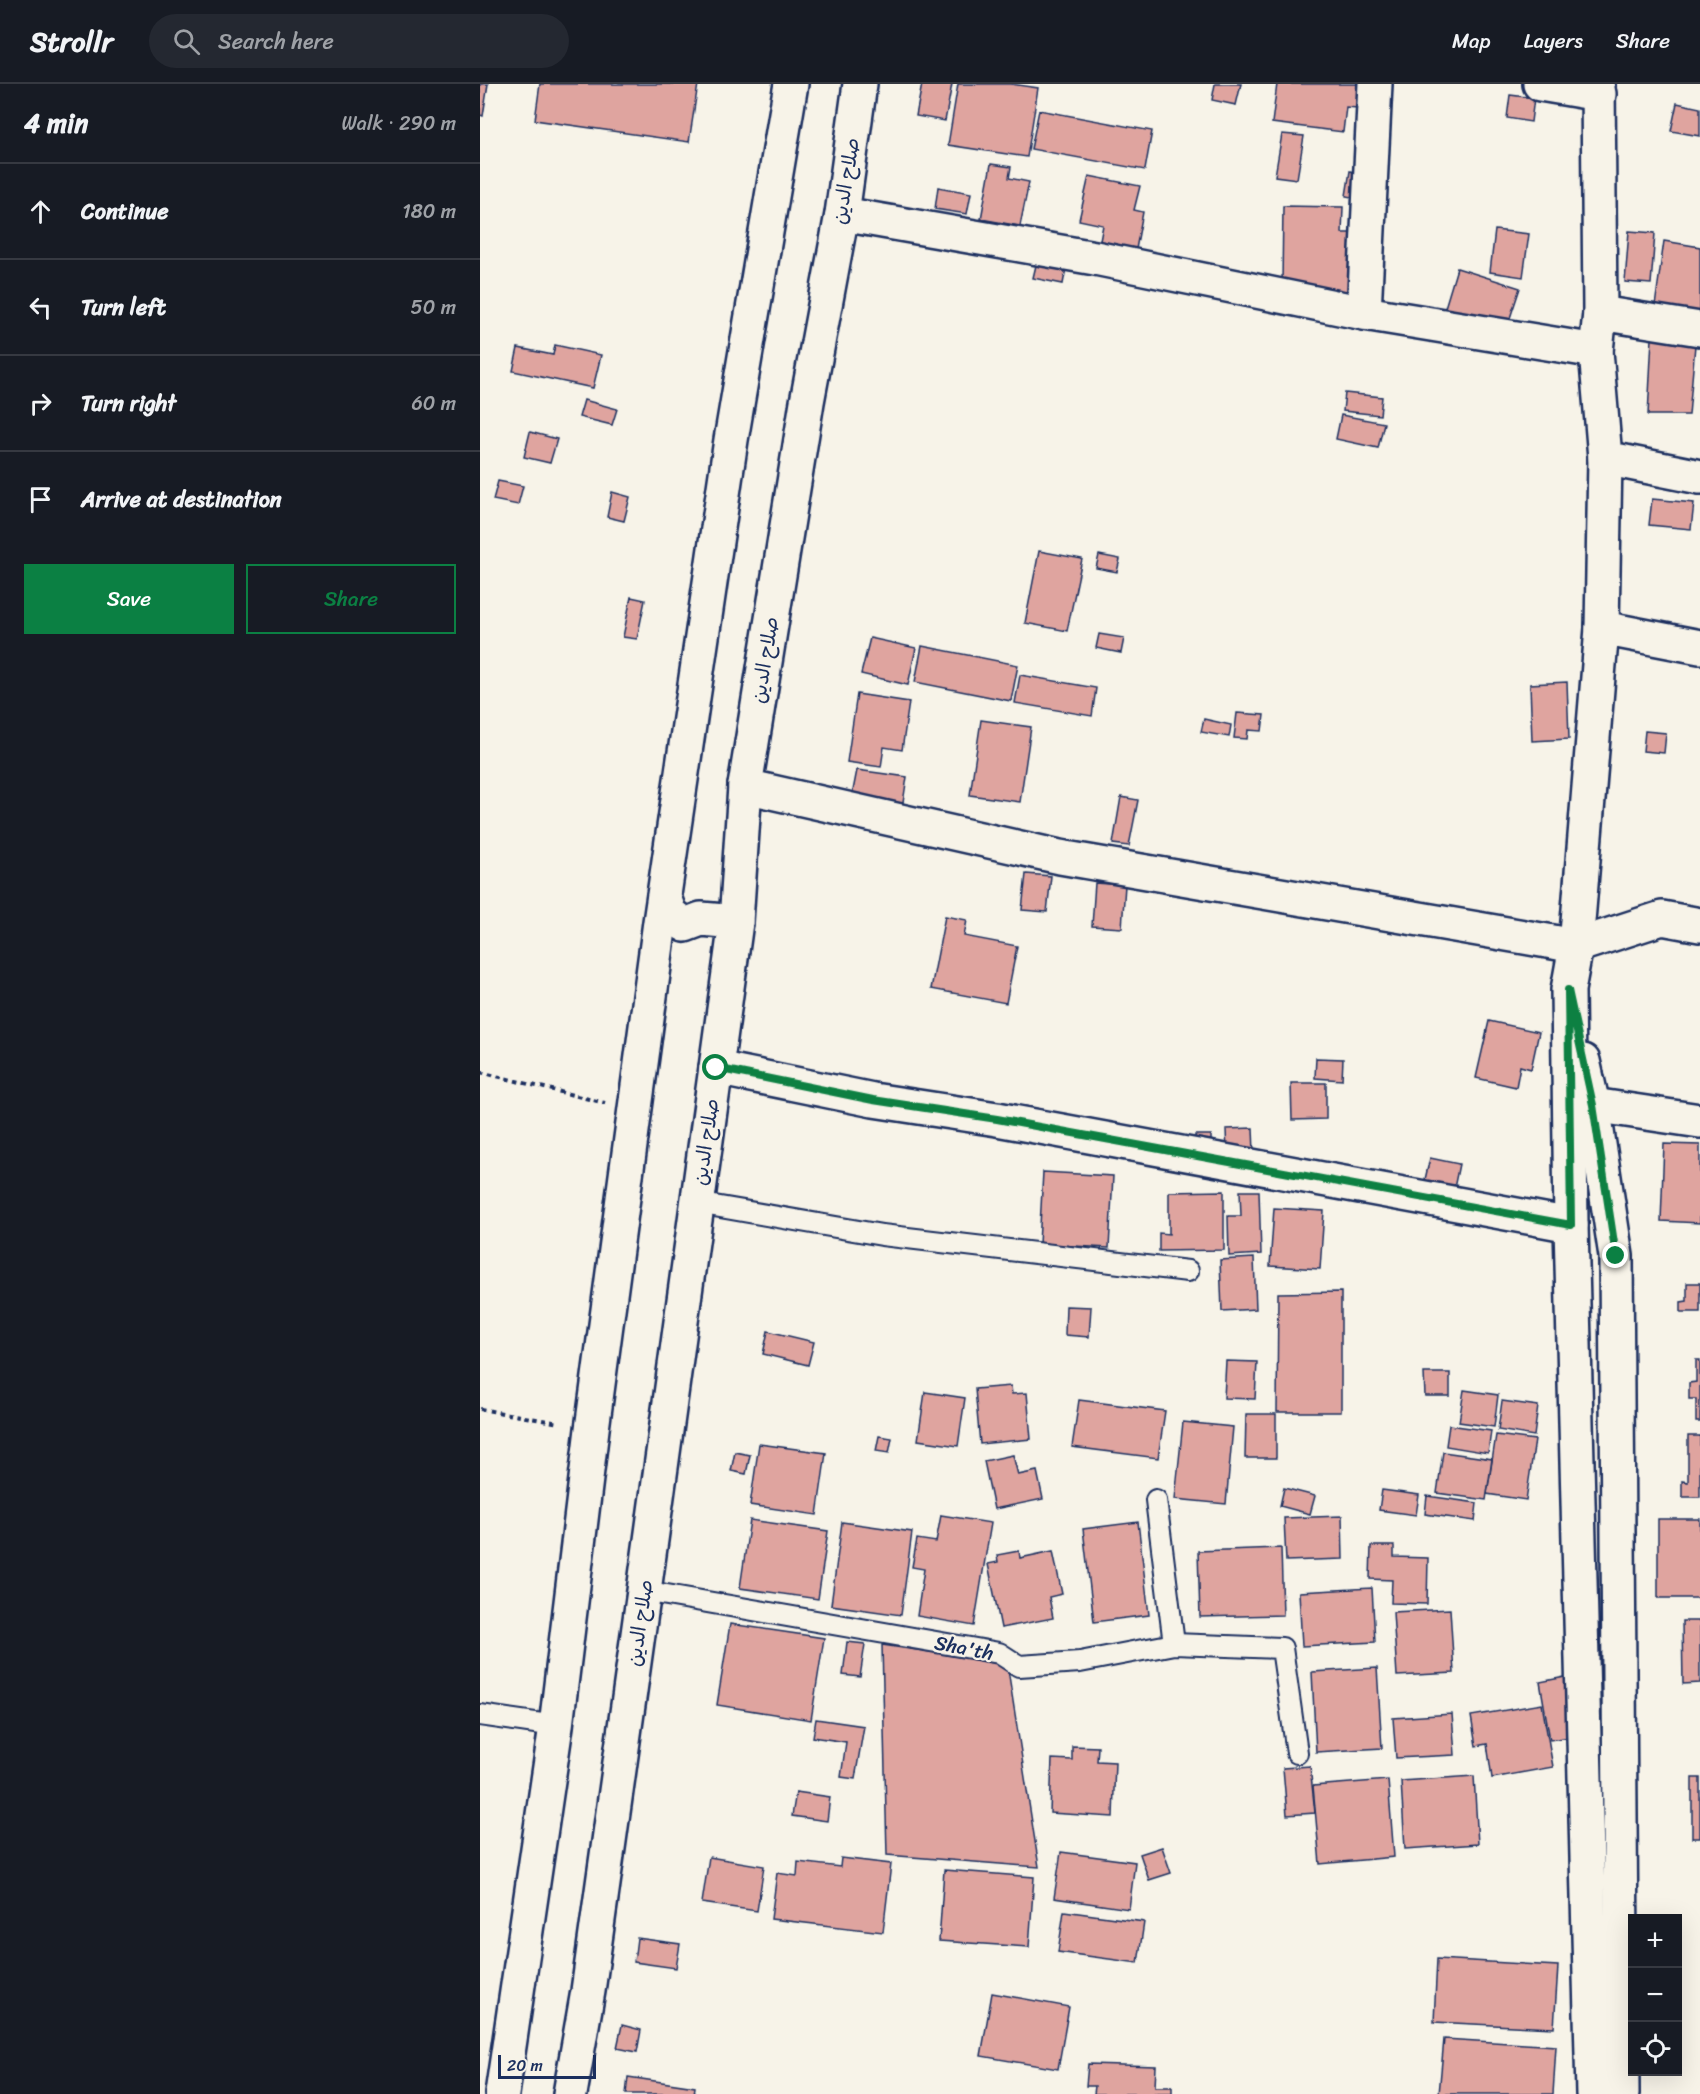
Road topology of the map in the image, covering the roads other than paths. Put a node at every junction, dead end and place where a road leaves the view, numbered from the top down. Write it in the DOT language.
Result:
graph roads {
  1 [pos="791,84"];
  2 [pos="860,84"];
  3 [pos="1375,84"];
  4 [pos="1540,84"];
  5 [pos="1599,89"];
  6 [pos="842,214"];
  7 [pos="1364,313"];
  8 [pos="1600,313"];
  9 [pos="1700,328"];
  10 [pos="1596,351"];
  11 [pos="1605,458"];
  12 [pos="1700,477"];
  13 [pos="1602,628"];
  14 [pos="1700,647"];
  15 [pos="745,786"];
  16 [pos="664,897"];
  17 [pos="736,922"];
  18 [pos="1700,925"];
  19 [pos="1576,946"];
  20 [pos="1568,990"];
  21 [pos="716,1068"];
  22 [pos="1593,1105"];
  23 [pos="1700,1121"];
  24 [pos="697,1203"];
  25 [pos="1571,1225"];
  26 [pos="1188,1270"];
  27 [pos="1156,1500"];
  28 [pos="644,1592"];
  29 [pos="1174,1644"];
  30 [pos="480,1715"];
  31 [pos="556,1726"];
  32 [pos="1297,1753"];
  33 [pos="502,2094"];
  34 [pos="570,2094"];
  35 [pos="1593,2094"];
  36 [pos="1622,2094"];
  1 -- 16 [label="main road"];
  2 -- 6 [label="main road, صلاح الدين"];
  3 -- 7 [label="main road"];
  4 -- 5 [label="main road"];
  5 -- 8 [label="main road"];
  6 -- 7 [label="main road"];
  6 -- 15 [label="main road, صلاح الدين"];
  7 -- 10 [label="main road"];
  8 -- 9 [label="main road"];
  8 -- 10 [label="main road"];
  10 -- 11 [label="main road"];
  11 -- 12 [label="main road"];
  11 -- 13 [label="main road"];
  13 -- 14 [label="main road"];
  13 -- 19 [label="main road"];
  15 -- 17 [label="main road, صلاح الدين"];
  15 -- 19 [label="main road"];
  16 -- 17 [label="main road"];
  16 -- 31 [label="main road"];
  17 -- 21 [label="main road, صلاح الدين"];
  18 -- 19 [label="main road"];
  19 -- 20 [label="main road"];
  20 -- 22 [label="main road"];
  20 -- 25 [label="main road"];
  21 -- 24 [label="main road, صلاح الدين"];
  21 -- 25 [label="main road"];
  22 -- 23 [label="main road"];
  22 -- 36 [label="main road"];
  24 -- 26 [label="lane"];
  24 -- 28 [label="main road, صلاح الدين"];
  25 -- 35 [label="main road"];
  27 -- 29 [label="lane"];
  28 -- 29 [label="lane, Sha'th"];
  28 -- 34 [label="main road, صلاح الدين"];
  29 -- 32 [label="lane, Sha'th"];
  30 -- 31 [label="lane"];
  31 -- 33 [label="main road"];
}
